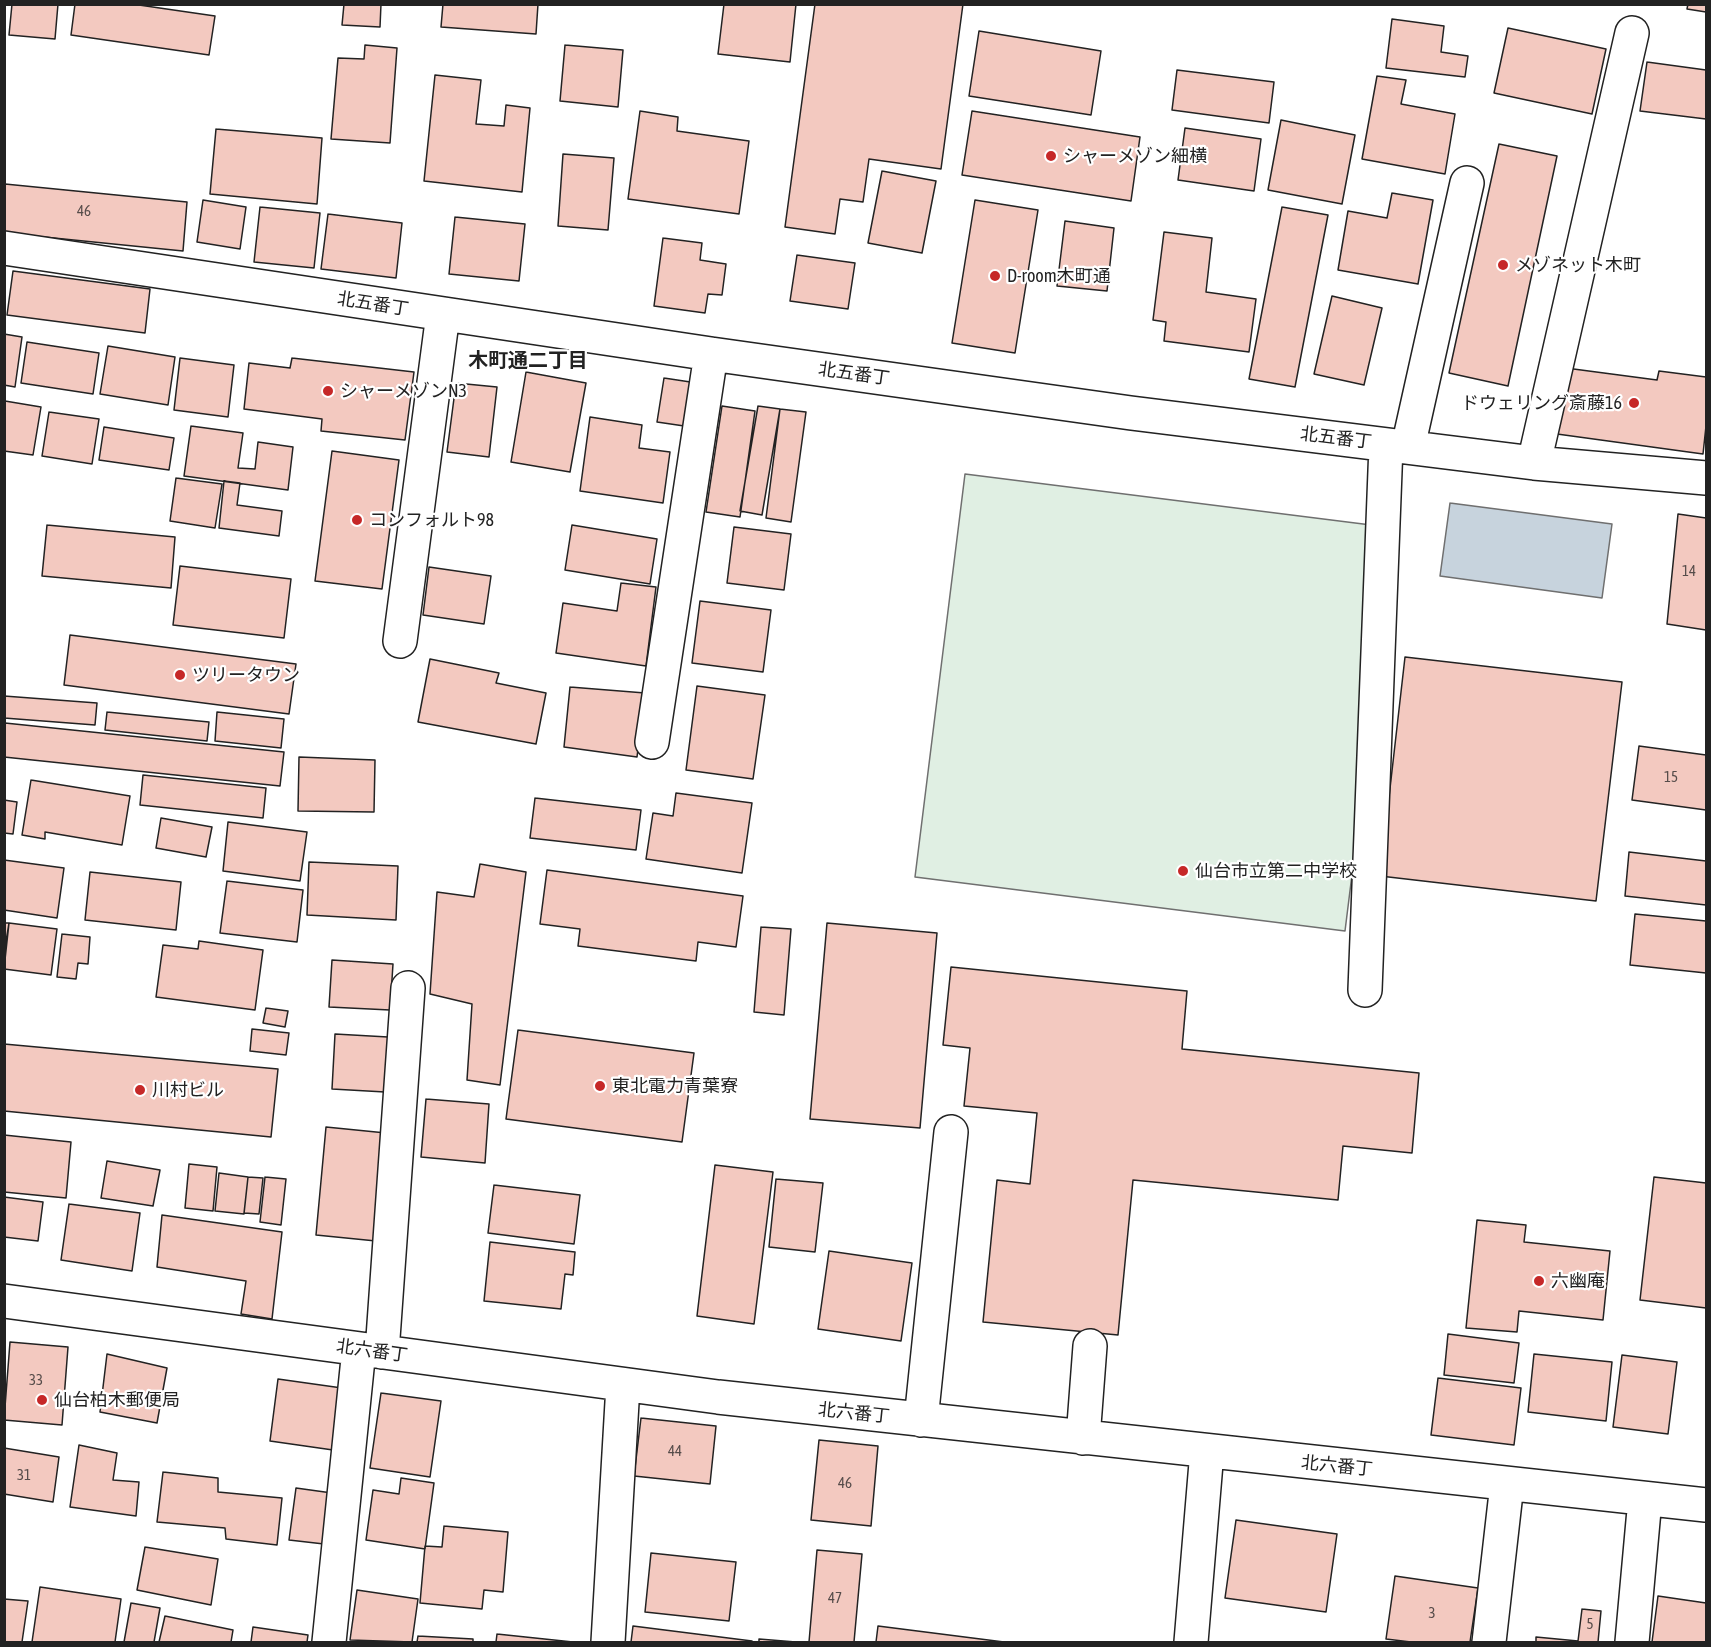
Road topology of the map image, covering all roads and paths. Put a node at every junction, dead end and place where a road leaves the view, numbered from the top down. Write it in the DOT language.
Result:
graph roads {
  1 [pos="1632,33"];
  2 [pos="1467,183"];
  3 [pos="4,248"];
  4 [pos="443,314"];
  5 [pos="711,354"];
  6 [pos="1397,446"];
  7 [pos="1534,463"];
  8 [pos="1707,478"];
  9 [pos="400,641"];
  10 [pos="652,742"];
  11 [pos="408,988"];
  12 [pos="1365,990"];
  13 [pos="951,1132"];
  14 [pos="4,1301"];
  15 [pos="1090,1346"];
  16 [pos="370,1351"];
  17 [pos="623,1385"];
  18 [pos="921,1420"];
  19 [pos="1083,1438"];
  20 [pos="1207,1451"];
  21 [pos="1507,1484"];
  22 [pos="1644,1499"];
  23 [pos="1707,1505"];
  24 [pos="329,1642"];
  25 [pos="608,1642"];
  26 [pos="1191,1642"];
  27 [pos="1489,1642"];
  28 [pos="1632,1642"];
  1 -- 7 [label="street"];
  2 -- 6 [label="street"];
  3 -- 4 [label="street, 北五番丁"];
  4 -- 5 [label="street, 北五番丁"];
  4 -- 9 [label="street"];
  5 -- 6 [label="street, 北五番丁"];
  5 -- 10 [label="street"];
  6 -- 7 [label="street, 北五番丁"];
  6 -- 12 [label="street"];
  7 -- 8 [label="street, 北五番丁"];
  11 -- 16 [label="street"];
  13 -- 18 [label="street"];
  14 -- 16 [label="street, 北六番丁"];
  15 -- 19 [label="street"];
  16 -- 17 [label="street, 北六番丁"];
  16 -- 24 [label="street"];
  17 -- 18 [label="street, 北六番丁"];
  17 -- 25 [label="street"];
  18 -- 19 [label="street, 北六番丁"];
  19 -- 20 [label="street, 北六番丁"];
  20 -- 21 [label="street, 北六番丁"];
  20 -- 26 [label="street"];
  21 -- 22 [label="street, 北六番丁"];
  21 -- 27 [label="street"];
  22 -- 23 [label="street, 北六番丁"];
  22 -- 28 [label="street"];
}
